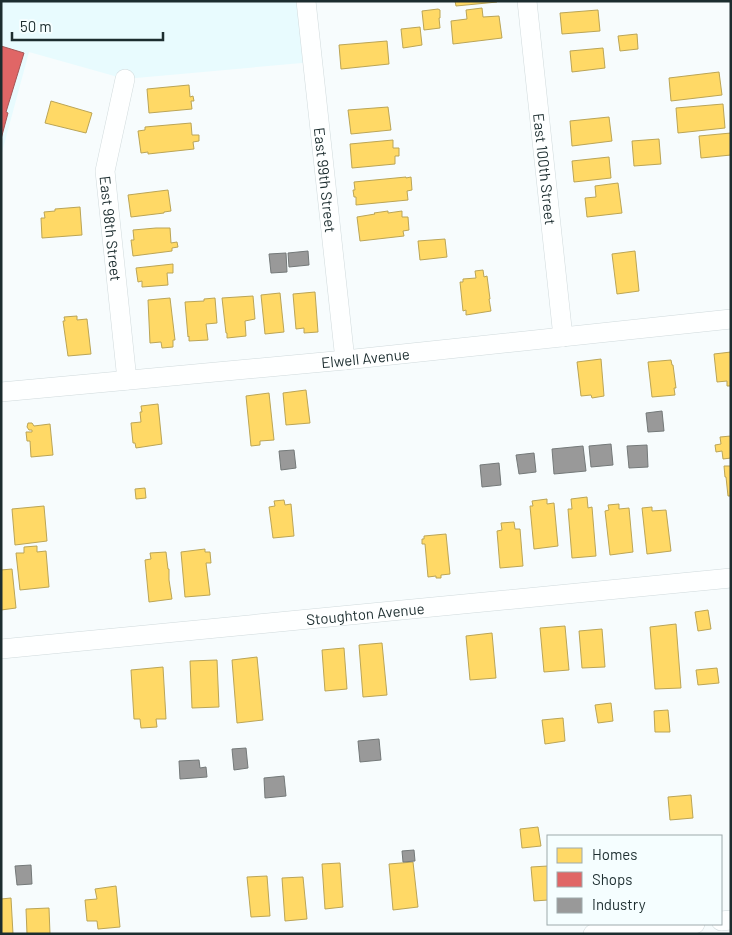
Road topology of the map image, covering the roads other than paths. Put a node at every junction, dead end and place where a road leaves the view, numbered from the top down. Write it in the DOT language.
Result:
graph roads {
  1 [pos="306,1"];
  2 [pos="527,1"];
  3 [pos="125,79"];
  4 [pos="731,319"];
  5 [pos="563,337"];
  6 [pos="345,360"];
  7 [pos="127,380"];
  8 [pos="1,392"];
  9 [pos="731,578"];
  10 [pos="1,649"];
  11 [pos="685,925"];
  12 [pos="593,934"];
  1 -- 6 [label="street, East 99th Street"];
  2 -- 5 [label="street, East 100th Street"];
  3 -- 7 [label="street, East 98th Street"];
  4 -- 5 [label="street, Elwell Avenue"];
  5 -- 6 [label="street, Elwell Avenue"];
  6 -- 7 [label="street, Elwell Avenue"];
  7 -- 8 [label="street, Elwell Avenue"];
  9 -- 10 [label="street, Stoughton Avenue"];
  11 -- 12 [label="street"];
}
